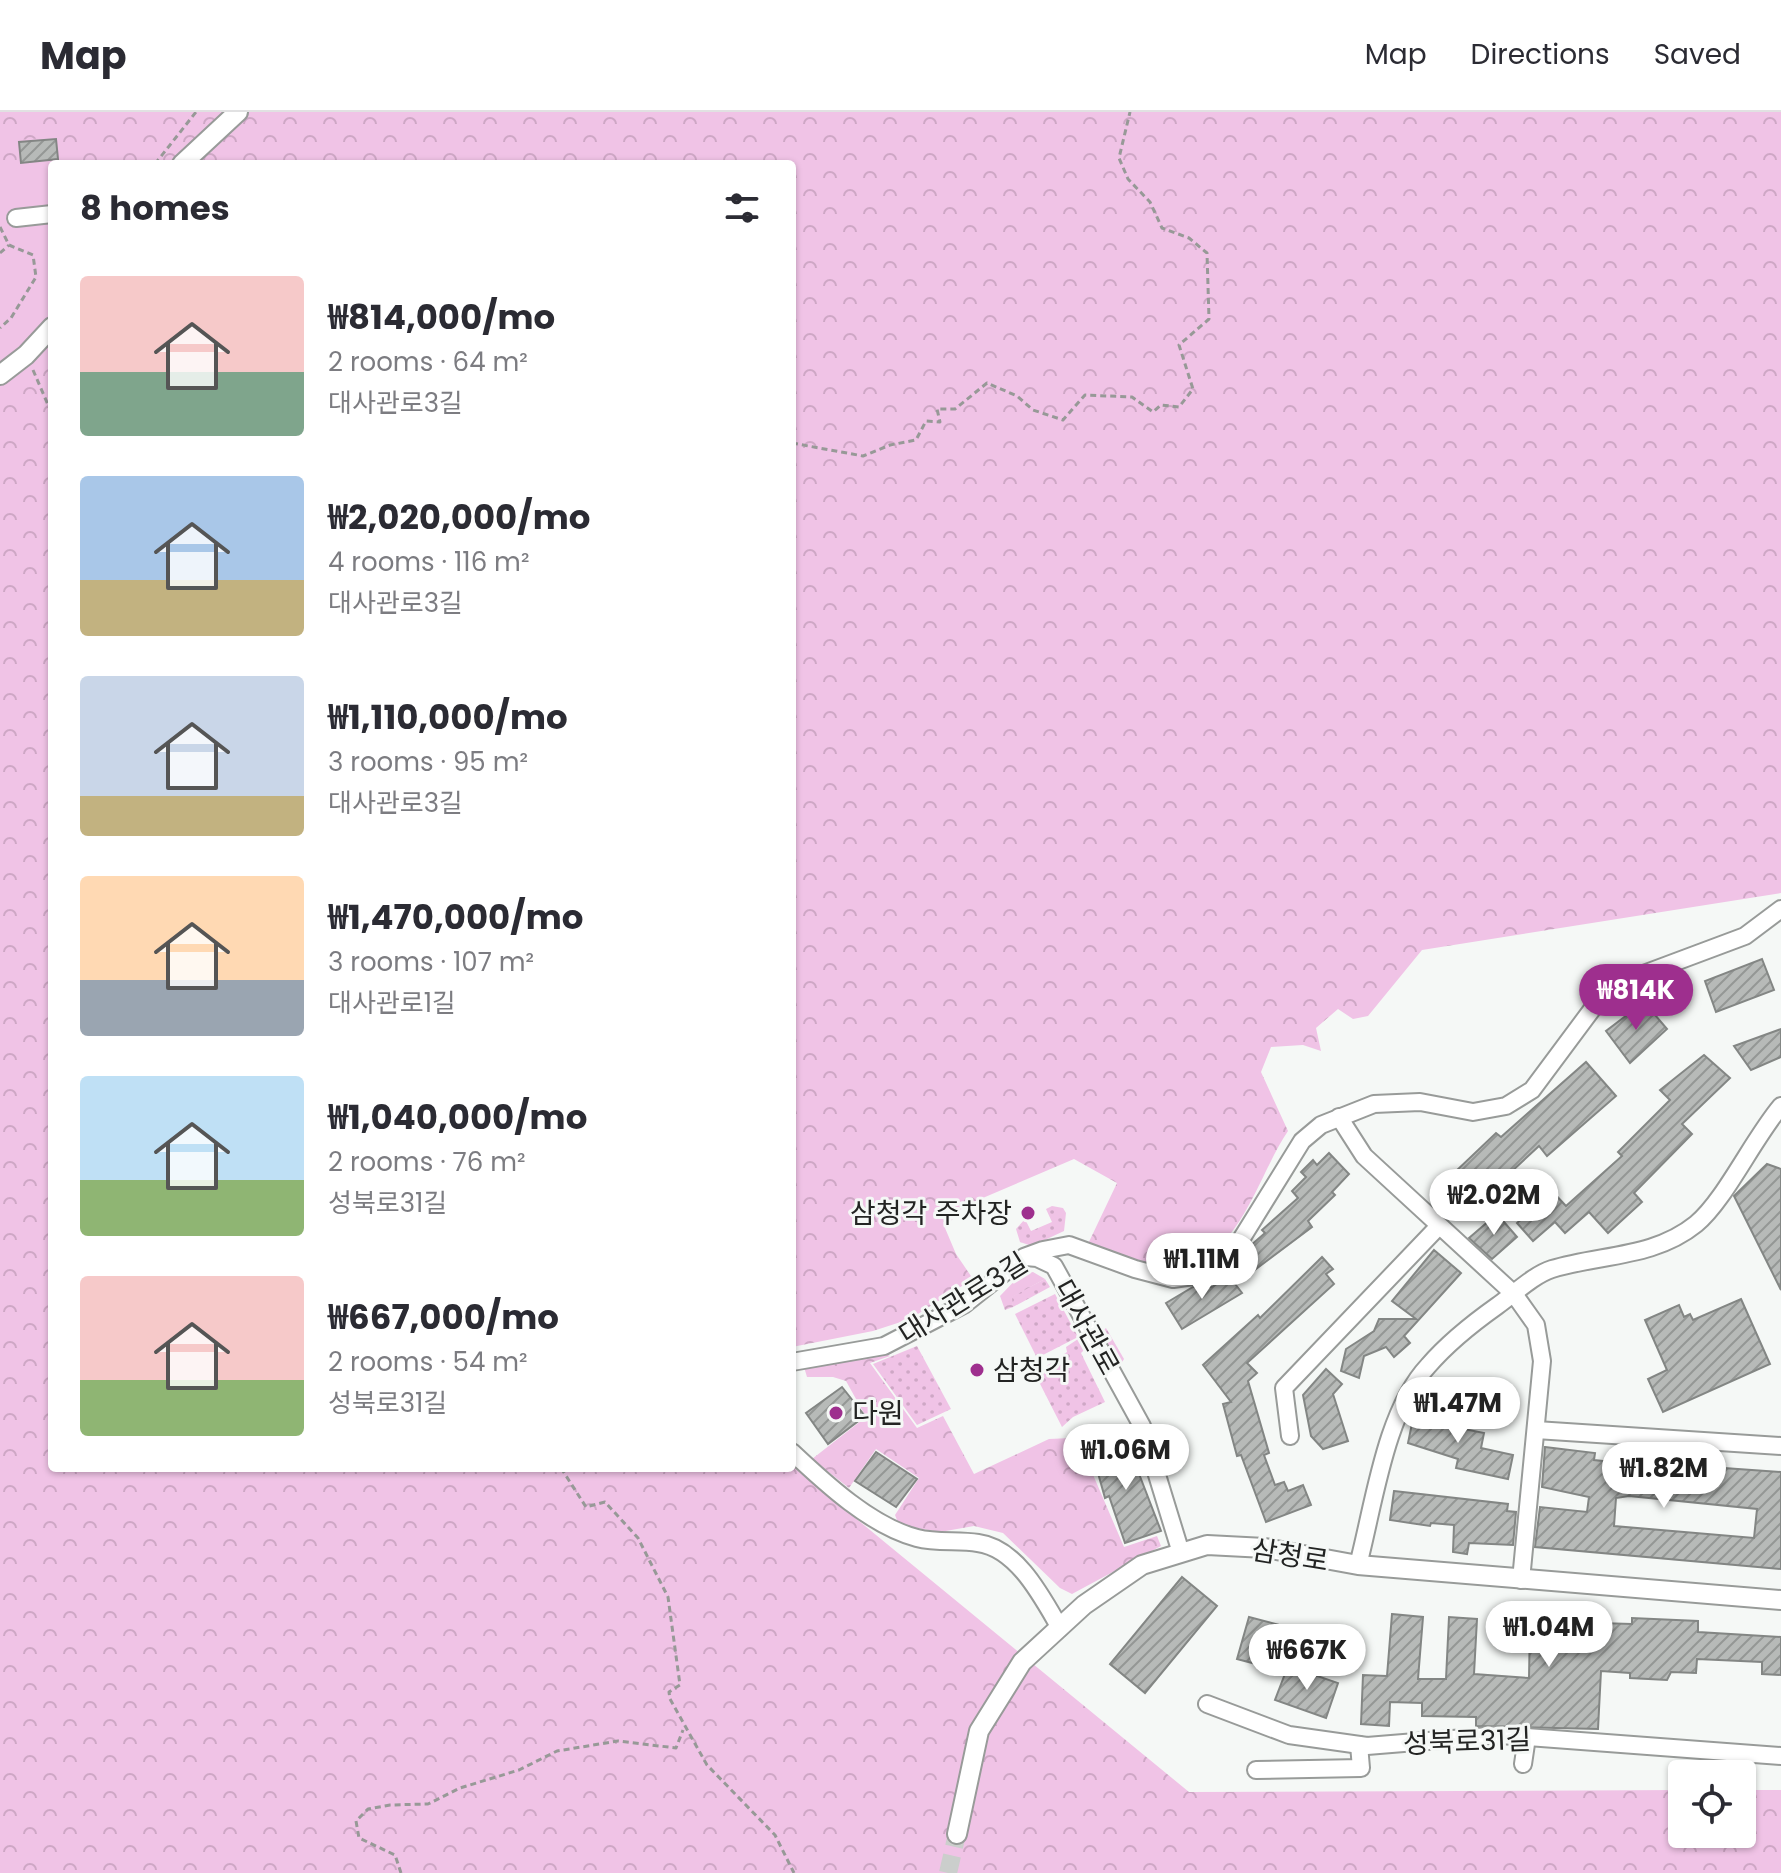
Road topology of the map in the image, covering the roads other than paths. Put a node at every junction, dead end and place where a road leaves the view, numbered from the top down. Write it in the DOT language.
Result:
graph roads {
  1 [pos="238,112"];
  2 [pos="186,160"];
  3 [pos="48,214"];
  4 [pos="16,218"];
  5 [pos="48,331"];
  6 [pos="0,375"];
  7 [pos="1781,909"];
  8 [pos="1779,1111"];
  9 [pos="1339,1117"];
  10 [pos="1438,1227"];
  11 [pos="1024,1257"];
  12 [pos="1514,1294"];
  13 [pos="796,1361"];
  14 [pos="1536,1430"];
  15 [pos="1290,1436"];
  16 [pos="1781,1446"];
  17 [pos="796,1456"];
  18 [pos="1181,1553"];
  19 [pos="1358,1565"];
  20 [pos="1521,1580"];
  21 [pos="1781,1600"];
  22 [pos="1060,1628"];
  23 [pos="1207,1704"];
  24 [pos="1527,1737"];
  25 [pos="1359,1745"];
  26 [pos="1781,1756"];
  27 [pos="1523,1764"];
  28 [pos="1256,1770"];
  29 [pos="957,1834"];
  1 -- 2 [label="street"];
  3 -- 4 [label="street"];
  5 -- 6 [label="street"];
  7 -- 9 [label="street, 대사관로3길"];
  8 -- 12 [label="street"];
  9 -- 10 [label="street"];
  9 -- 11 [label="street, 대사관로3길"];
  10 -- 12 [label="street"];
  10 -- 15 [label="street"];
  11 -- 13 [label="street, 대사관로3길"];
  11 -- 18 [label="street, 대사관로"];
  12 -- 14 [label="street"];
  12 -- 19 [label="street"];
  14 -- 16 [label="street"];
  14 -- 20 [label="street"];
  17 -- 22 [label="street"];
  18 -- 19 [label="street, 삼청로"];
  18 -- 22 [label="street, 삼청로"];
  19 -- 20 [label="street, 삼청로"];
  20 -- 21 [label="street, 삼청로"];
  22 -- 29 [label="street, 삼청로"];
  23 -- 25 [label="street, 성북로31길"];
  24 -- 25 [label="street, 성북로31길"];
  24 -- 26 [label="street, 성북로31길"];
  24 -- 27 [label="street"];
  25 -- 28 [label="street"];
}
